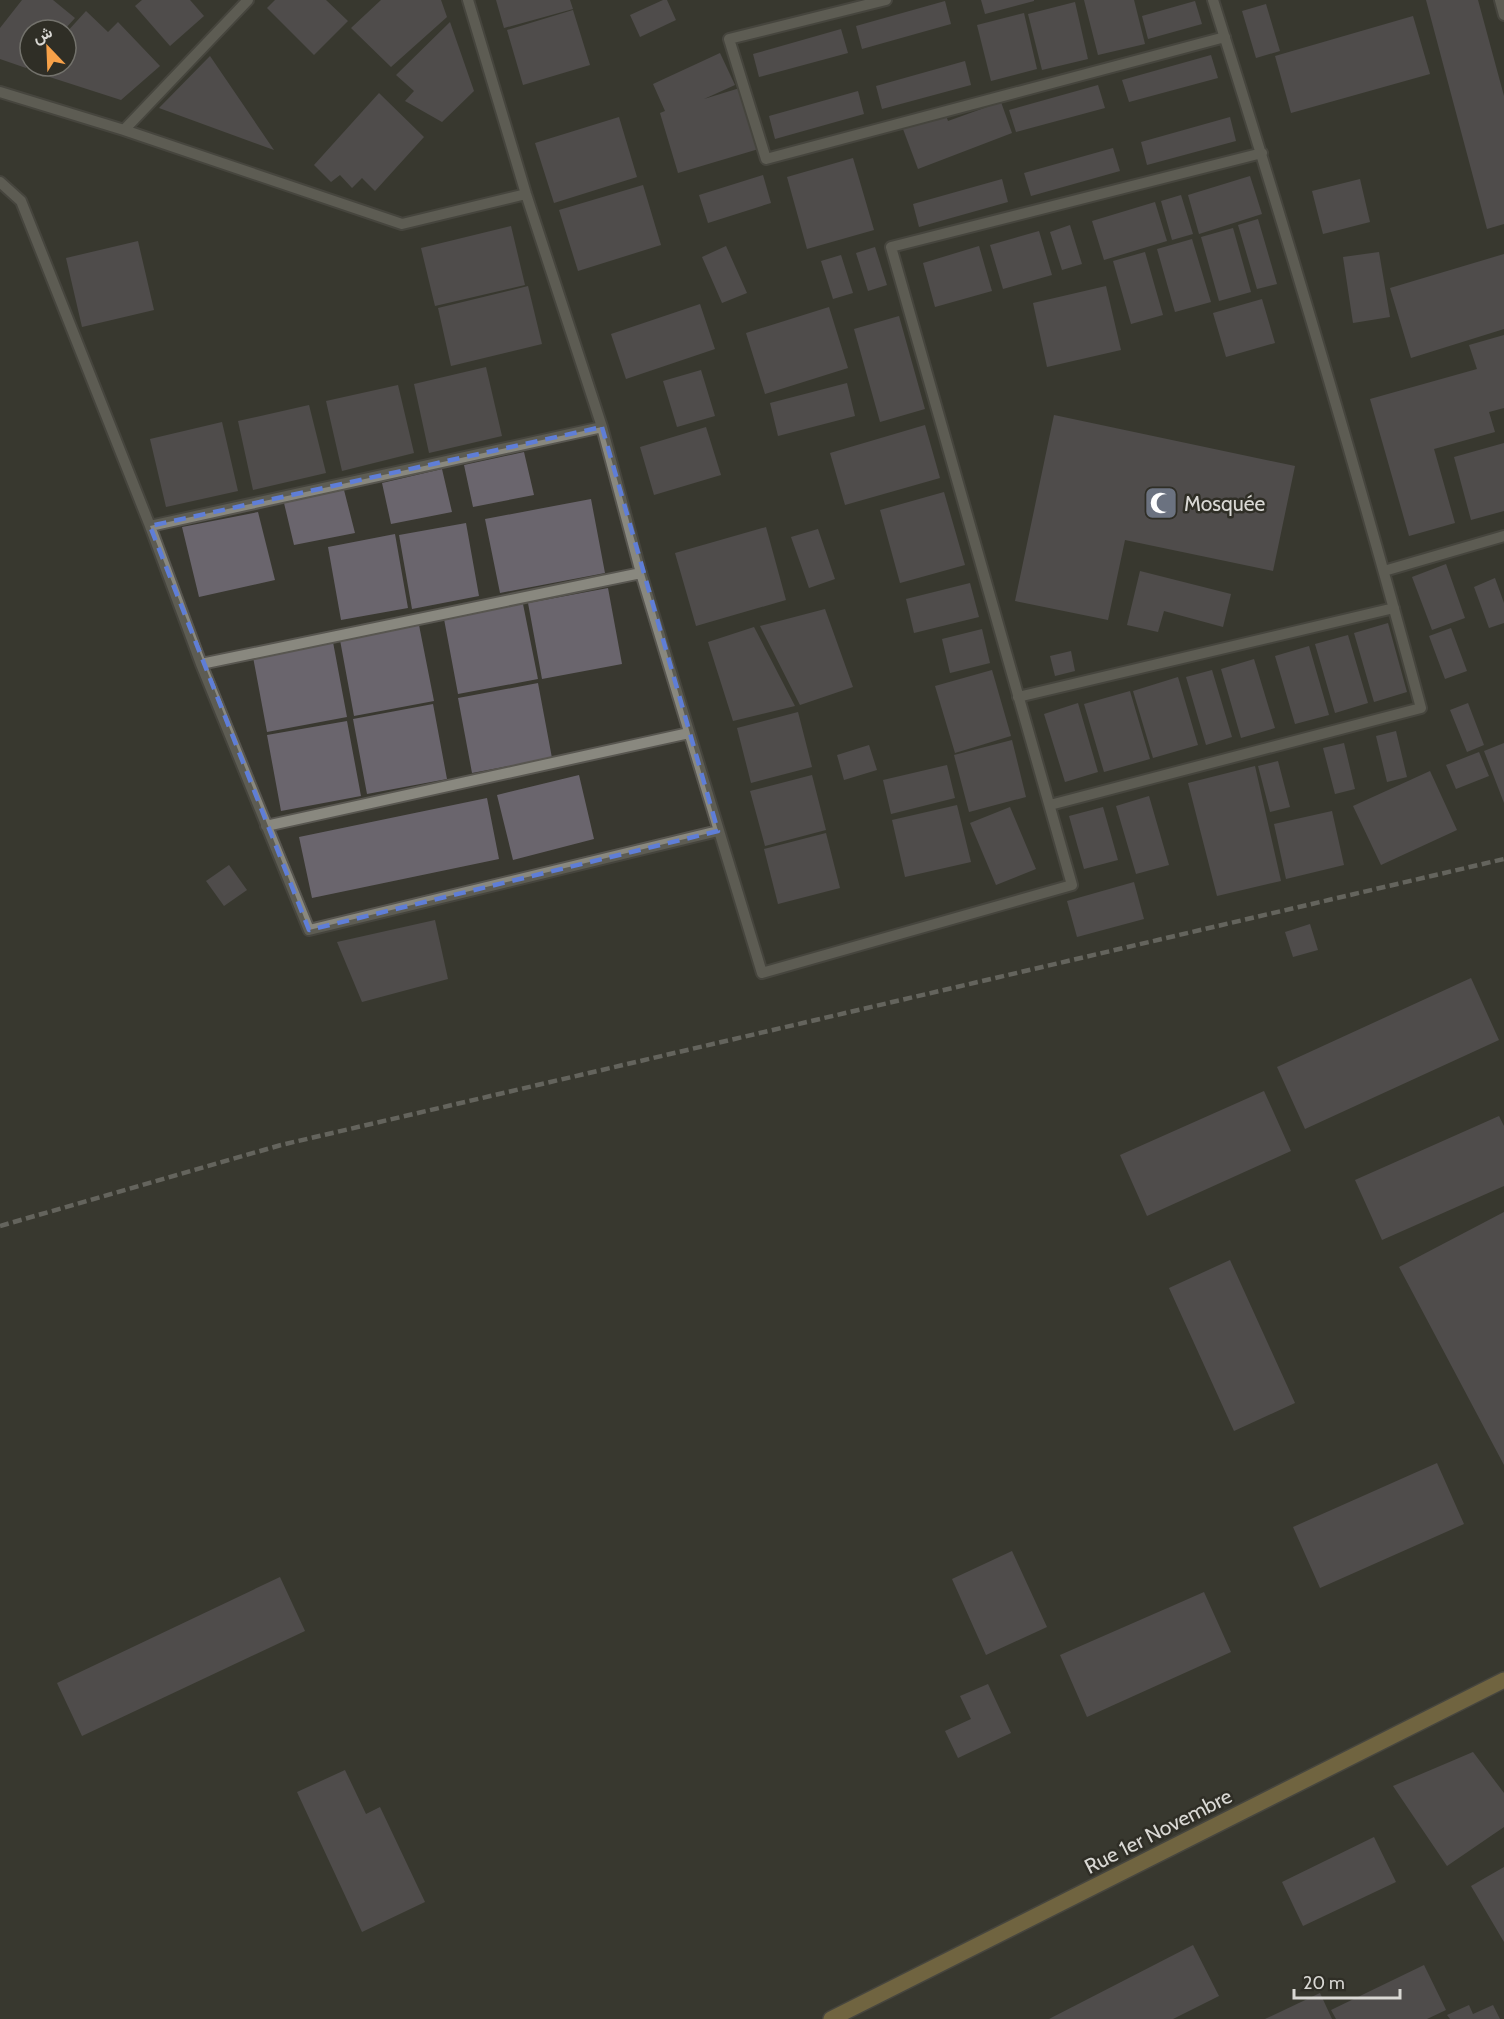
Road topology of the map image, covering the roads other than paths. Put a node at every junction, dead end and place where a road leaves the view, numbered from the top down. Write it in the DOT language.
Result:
graph roads {
  1 [pos="249,0"];
  2 [pos="468,0"];
  3 [pos="886,0"];
  4 [pos="1500,0"];
  5 [pos="1216,1"];
  6 [pos="1504,15"];
  7 [pos="1225,37"];
  8 [pos="0,92"];
  9 [pos="124,130"];
  10 [pos="1262,153"];
  11 [pos="0,182"];
  12 [pos="526,194"];
  13 [pos="602,427"];
  14 [pos="150,526"];
  15 [pos="1504,536"];
  16 [pos="1384,571"];
  17 [pos="641,573"];
  18 [pos="1394,608"];
  19 [pos="201,664"];
  20 [pos="1018,697"];
  21 [pos="689,733"];
  22 [pos="1050,805"];
  23 [pos="266,826"];
  24 [pos="718,831"];
  25 [pos="1504,1680"];
  26 [pos="831,2019"];
  1 -- 9 [label="street"];
  2 -- 12 [label="street"];
  3 -- 7 [label="street"];
  4 -- 6 [label="street"];
  5 -- 7 [label="street"];
  7 -- 10 [label="street"];
  8 -- 9 [label="street"];
  9 -- 12 [label="street"];
  10 -- 16 [label="street"];
  10 -- 20 [label="street"];
  11 -- 14 [label="street"];
  12 -- 13 [label="street"];
  13 -- 14 [label="street"];
  13 -- 17 [label="street"];
  14 -- 19 [label="street"];
  15 -- 16 [label="street"];
  16 -- 18 [label="street"];
  17 -- 19 [label="street"];
  17 -- 21 [label="street"];
  18 -- 20 [label="street"];
  18 -- 22 [label="street"];
  19 -- 23 [label="street"];
  20 -- 22 [label="street"];
  21 -- 23 [label="street"];
  21 -- 24 [label="street"];
  22 -- 24 [label="street"];
  23 -- 24 [label="street"];
  25 -- 26 [label="main road, Rue 1er Novembre"];
}
